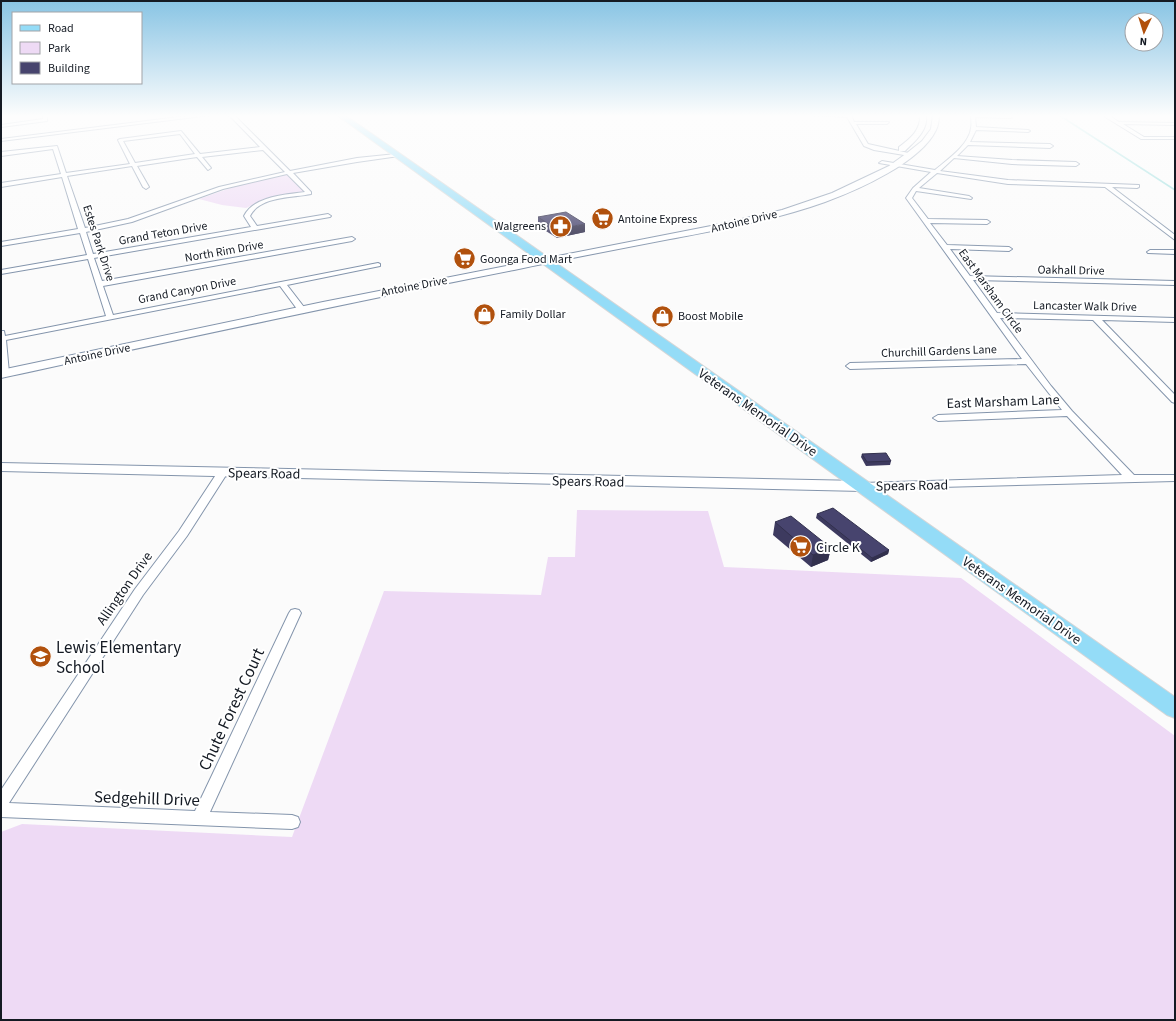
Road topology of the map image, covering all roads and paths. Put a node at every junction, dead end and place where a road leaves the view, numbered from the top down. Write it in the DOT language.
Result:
graph roads {
  1 [pos="61,163"];
  2 [pos="151,163"];
  3 [pos="204,163"];
  4 [pos="278,163"];
  5 [pos="344,163"];
  6 [pos="405,163"];
  7 [pos="882,163"];
  8 [pos="898,163"];
  9 [pos="947,163"];
  10 [pos="1033,163"];
  11 [pos="1076,164"];
  12 [pos="134,165"];
  13 [pos="895,165"];
  14 [pos="208,168"];
  15 [pos="287,172"];
  16 [pos="936,172"];
  17 [pos="65,176"];
  18 [pos="1,185"];
  19 [pos="1106,186"];
  20 [pos="1137,186"];
  21 [pos="146,187"];
  22 [pos="915,189"];
  23 [pos="969,198"];
  24 [pos="328,216"];
  25 [pos="925,221"];
  26 [pos="987,222"];
  27 [pos="255,229"];
  28 [pos="83,231"];
  29 [pos="1175,238"];
  30 [pos="352,239"];
  31 [pos="1,244"];
  32 [pos="944,247"];
  33 [pos="1010,249"];
  34 [pos="1150,252"];
  35 [pos="1175,252"];
  36 [pos="91,256"];
  37 [pos="541,258"];
  38 [pos="378,265"];
  39 [pos="1,272"];
  40 [pos="967,278"];
  41 [pos="1175,283"];
  42 [pos="100,284"];
  43 [pos="282,284"];
  44 [pos="300,307"];
  45 [pos="994,315"];
  46 [pos="110,317"];
  47 [pos="1095,318"];
  48 [pos="1175,320"];
  49 [pos="1,333"];
  50 [pos="1,338"];
  51 [pos="1029,361"];
  52 [pos="850,366"];
  53 [pos="2,370"];
  54 [pos="1175,400"];
  55 [pos="1069,413"];
  56 [pos="938,418"];
  57 [pos="1,467"];
  58 [pos="223,472"];
  59 [pos="1131,478"];
  60 [pos="1175,478"];
  61 [pos="862,486"];
  62 [pos="295,613"];
  63 [pos="1175,709"];
  64 [pos="1,803"];
  65 [pos="1,810"];
  66 [pos="200,819"];
  67 [pos="292,822"];
  1 -- 17 [label="street, Estes Park Drive"];
  2 -- 12 [label="street"];
  3 -- 14 [label="street"];
  4 -- 15 [label="street"];
  5 -- 15 [label="street"];
  6 -- 37 [label="main road, Veterans Memorial Drive"];
  7 -- 13 [label="street"];
  7 -- 37 [label="main road, Antoine Drive"];
  8 -- 13 [label="main road, Antoine Drive"];
  9 -- 16 [label="street"];
  10 -- 11 [label="street"];
  12 -- 17 [label="street"];
  12 -- 21 [label="street"];
  13 -- 16 [label="street"];
  13 -- 37 [label="main road, Antoine Drive"];
  15 -- 27 [label="street"];
  15 -- 28 [label="street"];
  16 -- 19 [label="street"];
  16 -- 22 [label="street"];
  17 -- 18 [label="street"];
  17 -- 28 [label="street, Estes Park Drive"];
  19 -- 20 [label="street"];
  19 -- 29 [label="street"];
  22 -- 23 [label="street"];
  22 -- 25 [label="street, East Marsham Circle"];
  24 -- 27 [label="street, Grand Teton Drive"];
  25 -- 26 [label="street"];
  25 -- 32 [label="street, East Marsham Circle"];
  27 -- 36 [label="street, Grand Teton Drive"];
  28 -- 31 [label="street"];
  28 -- 36 [label="street, Estes Park Drive"];
  30 -- 42 [label="street, North Rim Drive"];
  32 -- 33 [label="street"];
  32 -- 40 [label="street, East Marsham Circle"];
  34 -- 35 [label="street"];
  36 -- 39 [label="street, Grand Teton Drive"];
  36 -- 42 [label="street, Estes Park Drive"];
  37 -- 44 [label="main road, Antoine Drive"];
  37 -- 61 [label="main road, Veterans Memorial Drive"];
  38 -- 43 [label="street, Grand Canyon Drive"];
  40 -- 41 [label="street, Oakhall Drive"];
  40 -- 45 [label="street, East Marsham Circle"];
  42 -- 46 [label="street, Estes Park Drive"];
  43 -- 44 [label="street"];
  43 -- 46 [label="street, Grand Canyon Drive"];
  44 -- 53 [label="main road, Antoine Drive"];
  45 -- 47 [label="street, Lancaster Walk Drive"];
  45 -- 51 [label="street, East Marsham Circle"];
  46 -- 50 [label="street, Grand Canyon Drive"];
  47 -- 48 [label="street, Lancaster Walk Drive"];
  47 -- 54 [label="street"];
  49 -- 50 [label="street"];
  50 -- 53 [label="street"];
  51 -- 52 [label="street, Churchill Gardens Lane"];
  51 -- 55 [label="street, East Marsham Circle"];
  55 -- 56 [label="street, East Marsham Lane"];
  55 -- 59 [label="street, East Marsham Circle"];
  57 -- 58 [label="main road, Spears Road"];
  58 -- 61 [label="main road, Spears Road"];
  58 -- 64 [label="street, Allington Drive"];
  59 -- 60 [label="street, Spears Road"];
  59 -- 61 [label="street, Spears Road"];
  61 -- 63 [label="main road, Veterans Memorial Drive"];
  62 -- 66 [label="street, Chute Forest Court"];
  65 -- 66 [label="street, Sedgehill Drive"];
  66 -- 67 [label="street, Sedgehill Drive"];
}
